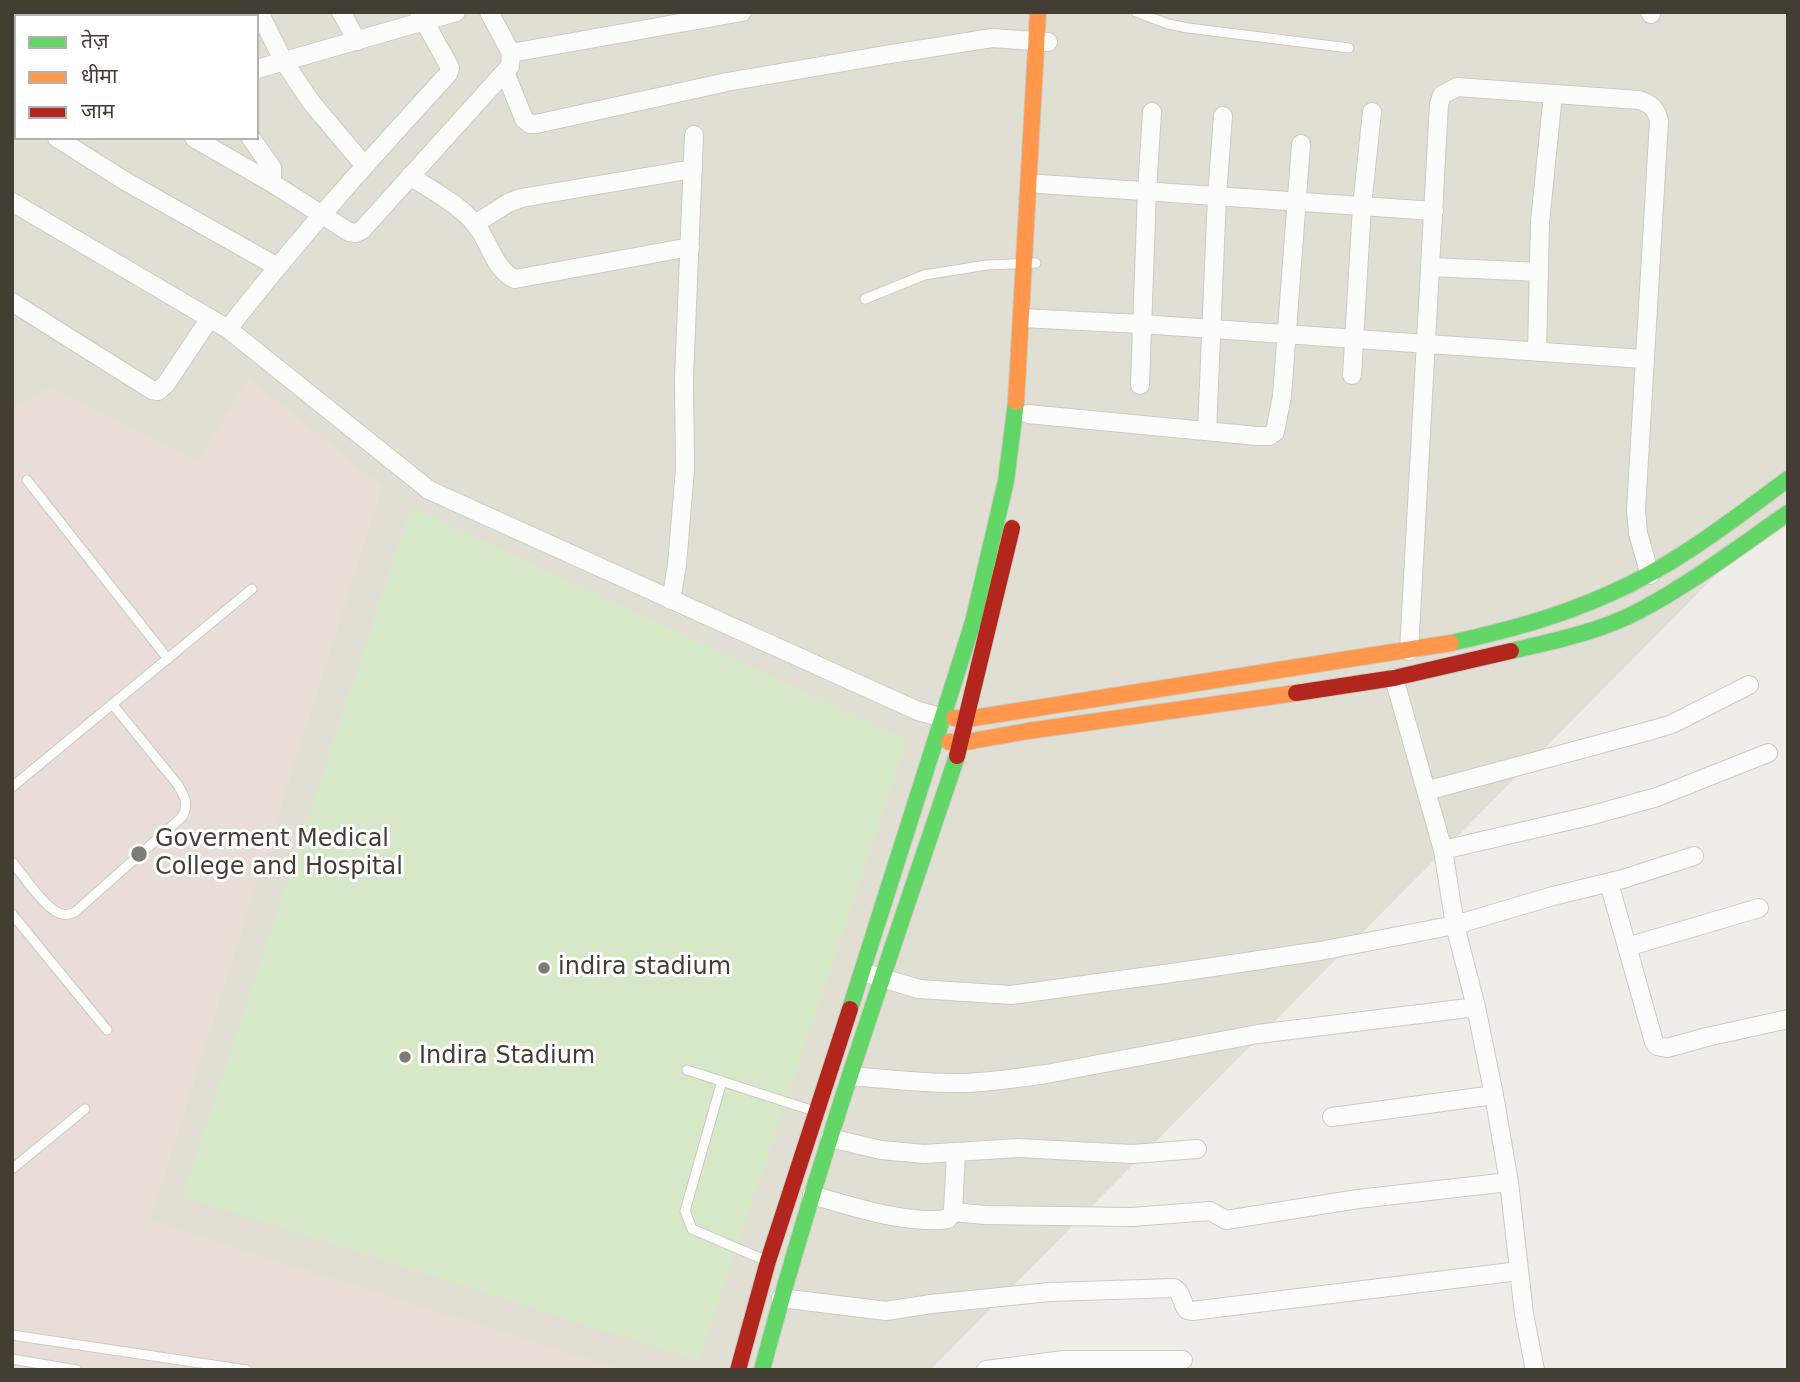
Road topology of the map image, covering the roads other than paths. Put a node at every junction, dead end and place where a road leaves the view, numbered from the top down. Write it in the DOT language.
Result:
graph roads {
  1 [pos="258,12"];
  2 [pos="341,12"];
  3 [pos="456,12"];
  4 [pos="489,12"];
  5 [pos="742,12"];
  6 [pos="1038,12"];
  7 [pos="1050,12"];
  8 [pos="1136,12"];
  9 [pos="421,17"];
  10 [pos="356,41"];
  11 [pos="1042,42"];
  12 [pos="1349,48"];
  13 [pos="511,52"];
  14 [pos="284,62"];
  15 [pos="259,68"];
  16 [pos="505,72"];
  17 [pos="1553,94"];
  18 [pos="1152,112"];
  19 [pos="1371,112"];
  20 [pos="1223,116"];
  21 [pos="694,135"];
  22 [pos="60,140"];
  23 [pos="197,140"];
  24 [pos="252,140"];
  25 [pos="1301,144"];
  26 [pos="363,165"];
  27 [pos="694,169"];
  28 [pos="410,176"];
  29 [pos="272,183"];
  30 [pos="1040,184"];
  31 [pos="1147,191"];
  32 [pos="1217,196"];
  33 [pos="1297,201"];
  34 [pos="12,202"];
  35 [pos="1362,206"];
  36 [pos="1434,211"];
  37 [pos="322,214"];
  38 [pos="475,224"];
  39 [pos="690,247"];
  40 [pos="1030,264"];
  41 [pos="276,266"];
  42 [pos="1431,267"];
  43 [pos="1539,272"];
  44 [pos="865,299"];
  45 [pos="12,302"];
  46 [pos="210,317"];
  47 [pos="1028,318"];
  48 [pos="1141,324"];
  49 [pos="228,329"];
  50 [pos="1211,329"];
  51 [pos="1287,334"];
  52 [pos="1353,339"];
  53 [pos="1427,344"];
  54 [pos="1536,352"];
  55 [pos="1643,359"];
  56 [pos="1352,375"];
  57 [pos="1140,385"];
  58 [pos="1028,414"];
  59 [pos="1207,431"];
  60 [pos="1788,479"];
  61 [pos="27,480"];
  62 [pos="1788,513"];
  63 [pos="1650,575"];
  64 [pos="252,589"];
  65 [pos="671,600"];
  66 [pos="1409,651"];
  67 [pos="168,659"];
  68 [pos="1394,678"];
  69 [pos="1749,685"];
  70 [pos="113,705"];
  71 [pos="944,718"];
  72 [pos="967,719"];
  73 [pos="936,742"];
  74 [pos="961,743"];
  75 [pos="1768,753"];
  76 [pos="12,788"];
  77 [pos="1426,791"];
  78 [pos="1443,850"];
  79 [pos="1694,856"];
  80 [pos="13,863"];
  81 [pos="1609,883"];
  82 [pos="1759,908"];
  83 [pos="12,914"];
  84 [pos="1455,925"];
  85 [pos="1628,947"];
  86 [pos="861,971"];
  87 [pos="883,979"];
  88 [pos="1476,1007"];
  89 [pos="1788,1019"];
  90 [pos="107,1030"];
  91 [pos="687,1070"];
  92 [pos="851,1076"];
  93 [pos="722,1081"];
  94 [pos="1494,1096"];
  95 [pos="85,1110"];
  96 [pos="816,1111"];
  97 [pos="836,1117"];
  98 [pos="1332,1117"];
  99 [pos="830,1138"];
  100 [pos="1197,1149"];
  101 [pos="956,1153"];
  102 [pos="12,1169"];
  103 [pos="1509,1182"];
  104 [pos="812,1195"];
  105 [pos="953,1212"];
  106 [pos="768,1262"];
  107 [pos="1519,1271"];
  108 [pos="781,1298"];
  109 [pos="12,1335"];
  110 [pos="12,1359"];
  111 [pos="1183,1360"];
  112 [pos="1092,1365"];
  113 [pos="77,1370"];
  114 [pos="247,1370"];
  115 [pos="738,1370"];
  116 [pos="762,1370"];
  117 [pos="986,1370"];
  118 [pos="1535,1370"];
  1 -- 14 [label="street"];
  2 -- 10 [label="street"];
  3 -- 9 [label="street"];
  4 -- 13 [label="street"];
  5 -- 13 [label="street"];
  6 -- 11 [label="street"];
  7 -- 11 [label="street"];
  8 -- 12 [label="lane"];
  9 -- 10 [label="street"];
  9 -- 26 [label="street"];
  10 -- 14 [label="street"];
  11 -- 16 [label="street"];
  11 -- 30 [label="street"];
  11 -- 40 [label="street"];
  13 -- 16 [label="street"];
  14 -- 15 [label="street"];
  14 -- 26 [label="street"];
  16 -- 28 [label="street"];
  17 -- 36 [label="street"];
  17 -- 43 [label="street"];
  17 -- 55 [label="street"];
  18 -- 31 [label="street"];
  19 -- 35 [label="street"];
  20 -- 32 [label="street"];
  21 -- 27 [label="street"];
  22 -- 41 [label="street"];
  23 -- 29 [label="street"];
  24 -- 29 [label="street"];
  25 -- 33 [label="street"];
  26 -- 37 [label="street"];
  27 -- 38 [label="street"];
  27 -- 39 [label="street"];
  28 -- 37 [label="street"];
  28 -- 38 [label="street"];
  29 -- 37 [label="street"];
  30 -- 31 [label="street"];
  30 -- 40 [label="street"];
  31 -- 32 [label="street"];
  31 -- 48 [label="street"];
  32 -- 33 [label="street"];
  32 -- 50 [label="street"];
  33 -- 35 [label="street"];
  33 -- 51 [label="street"];
  34 -- 46 [label="street"];
  35 -- 36 [label="street"];
  35 -- 52 [label="street"];
  36 -- 42 [label="street"];
  37 -- 41 [label="street"];
  38 -- 39 [label="street"];
  39 -- 65 [label="street"];
  40 -- 44 [label="lane"];
  40 -- 47 [label="street"];
  41 -- 49 [label="street"];
  42 -- 43 [label="street"];
  42 -- 53 [label="street"];
  43 -- 54 [label="street"];
  45 -- 46 [label="street"];
  46 -- 49 [label="street"];
  47 -- 48 [label="street"];
  47 -- 58 [label="street"];
  47 -- 71 [label="street"];
  48 -- 50 [label="street"];
  48 -- 57 [label="street"];
  49 -- 65 [label="street"];
  50 -- 51 [label="street"];
  50 -- 59 [label="street"];
  51 -- 52 [label="street"];
  51 -- 59 [label="street"];
  52 -- 53 [label="street"];
  52 -- 56 [label="street"];
  53 -- 54 [label="street"];
  53 -- 66 [label="street"];
  54 -- 55 [label="street"];
  55 -- 63 [label="street"];
  58 -- 59 [label="street"];
  58 -- 72 [label="street"];
  60 -- 63 [label="street"];
  61 -- 67 [label="lane"];
  62 -- 68 [label="street"];
  63 -- 66 [label="street"];
  64 -- 67 [label="lane"];
  65 -- 71 [label="street"];
  66 -- 72 [label="street"];
  67 -- 70 [label="lane"];
  68 -- 74 [label="street"];
  68 -- 77 [label="street"];
  69 -- 77 [label="street"];
  70 -- 76 [label="lane"];
  70 -- 80 [label="lane"];
  71 -- 72 [label="street"];
  71 -- 73 [label="street"];
  72 -- 74 [label="street"];
  73 -- 74 [label="street"];
  73 -- 86 [label="street"];
  74 -- 87 [label="street"];
  75 -- 78 [label="street"];
  77 -- 78 [label="street"];
  78 -- 84 [label="street"];
  79 -- 81 [label="street"];
  81 -- 84 [label="street"];
  81 -- 85 [label="street"];
  82 -- 85 [label="street"];
  83 -- 90 [label="lane"];
  84 -- 87 [label="street"];
  84 -- 88 [label="street"];
  85 -- 89 [label="street"];
  86 -- 87 [label="street"];
  86 -- 96 [label="street"];
  87 -- 92 [label="street"];
  88 -- 92 [label="street"];
  88 -- 94 [label="street"];
  91 -- 93 [label="lane"];
  92 -- 97 [label="street"];
  93 -- 96 [label="lane"];
  93 -- 106 [label="lane"];
  94 -- 98 [label="street"];
  94 -- 103 [label="street"];
  95 -- 102 [label="lane"];
  96 -- 97 [label="lane"];
  96 -- 106 [label="street"];
  97 -- 99 [label="street"];
  99 -- 101 [label="street"];
  99 -- 104 [label="street"];
  100 -- 101 [label="street"];
  101 -- 105 [label="street"];
  103 -- 105 [label="street"];
  103 -- 107 [label="street"];
  104 -- 105 [label="street"];
  104 -- 108 [label="street"];
  106 -- 115 [label="street"];
  107 -- 108 [label="street"];
  107 -- 118 [label="street"];
  108 -- 116 [label="street"];
  109 -- 114 [label="lane"];
  110 -- 113 [label="lane"];
  111 -- 112 [label="street"];
  112 -- 117 [label="street"];
}
